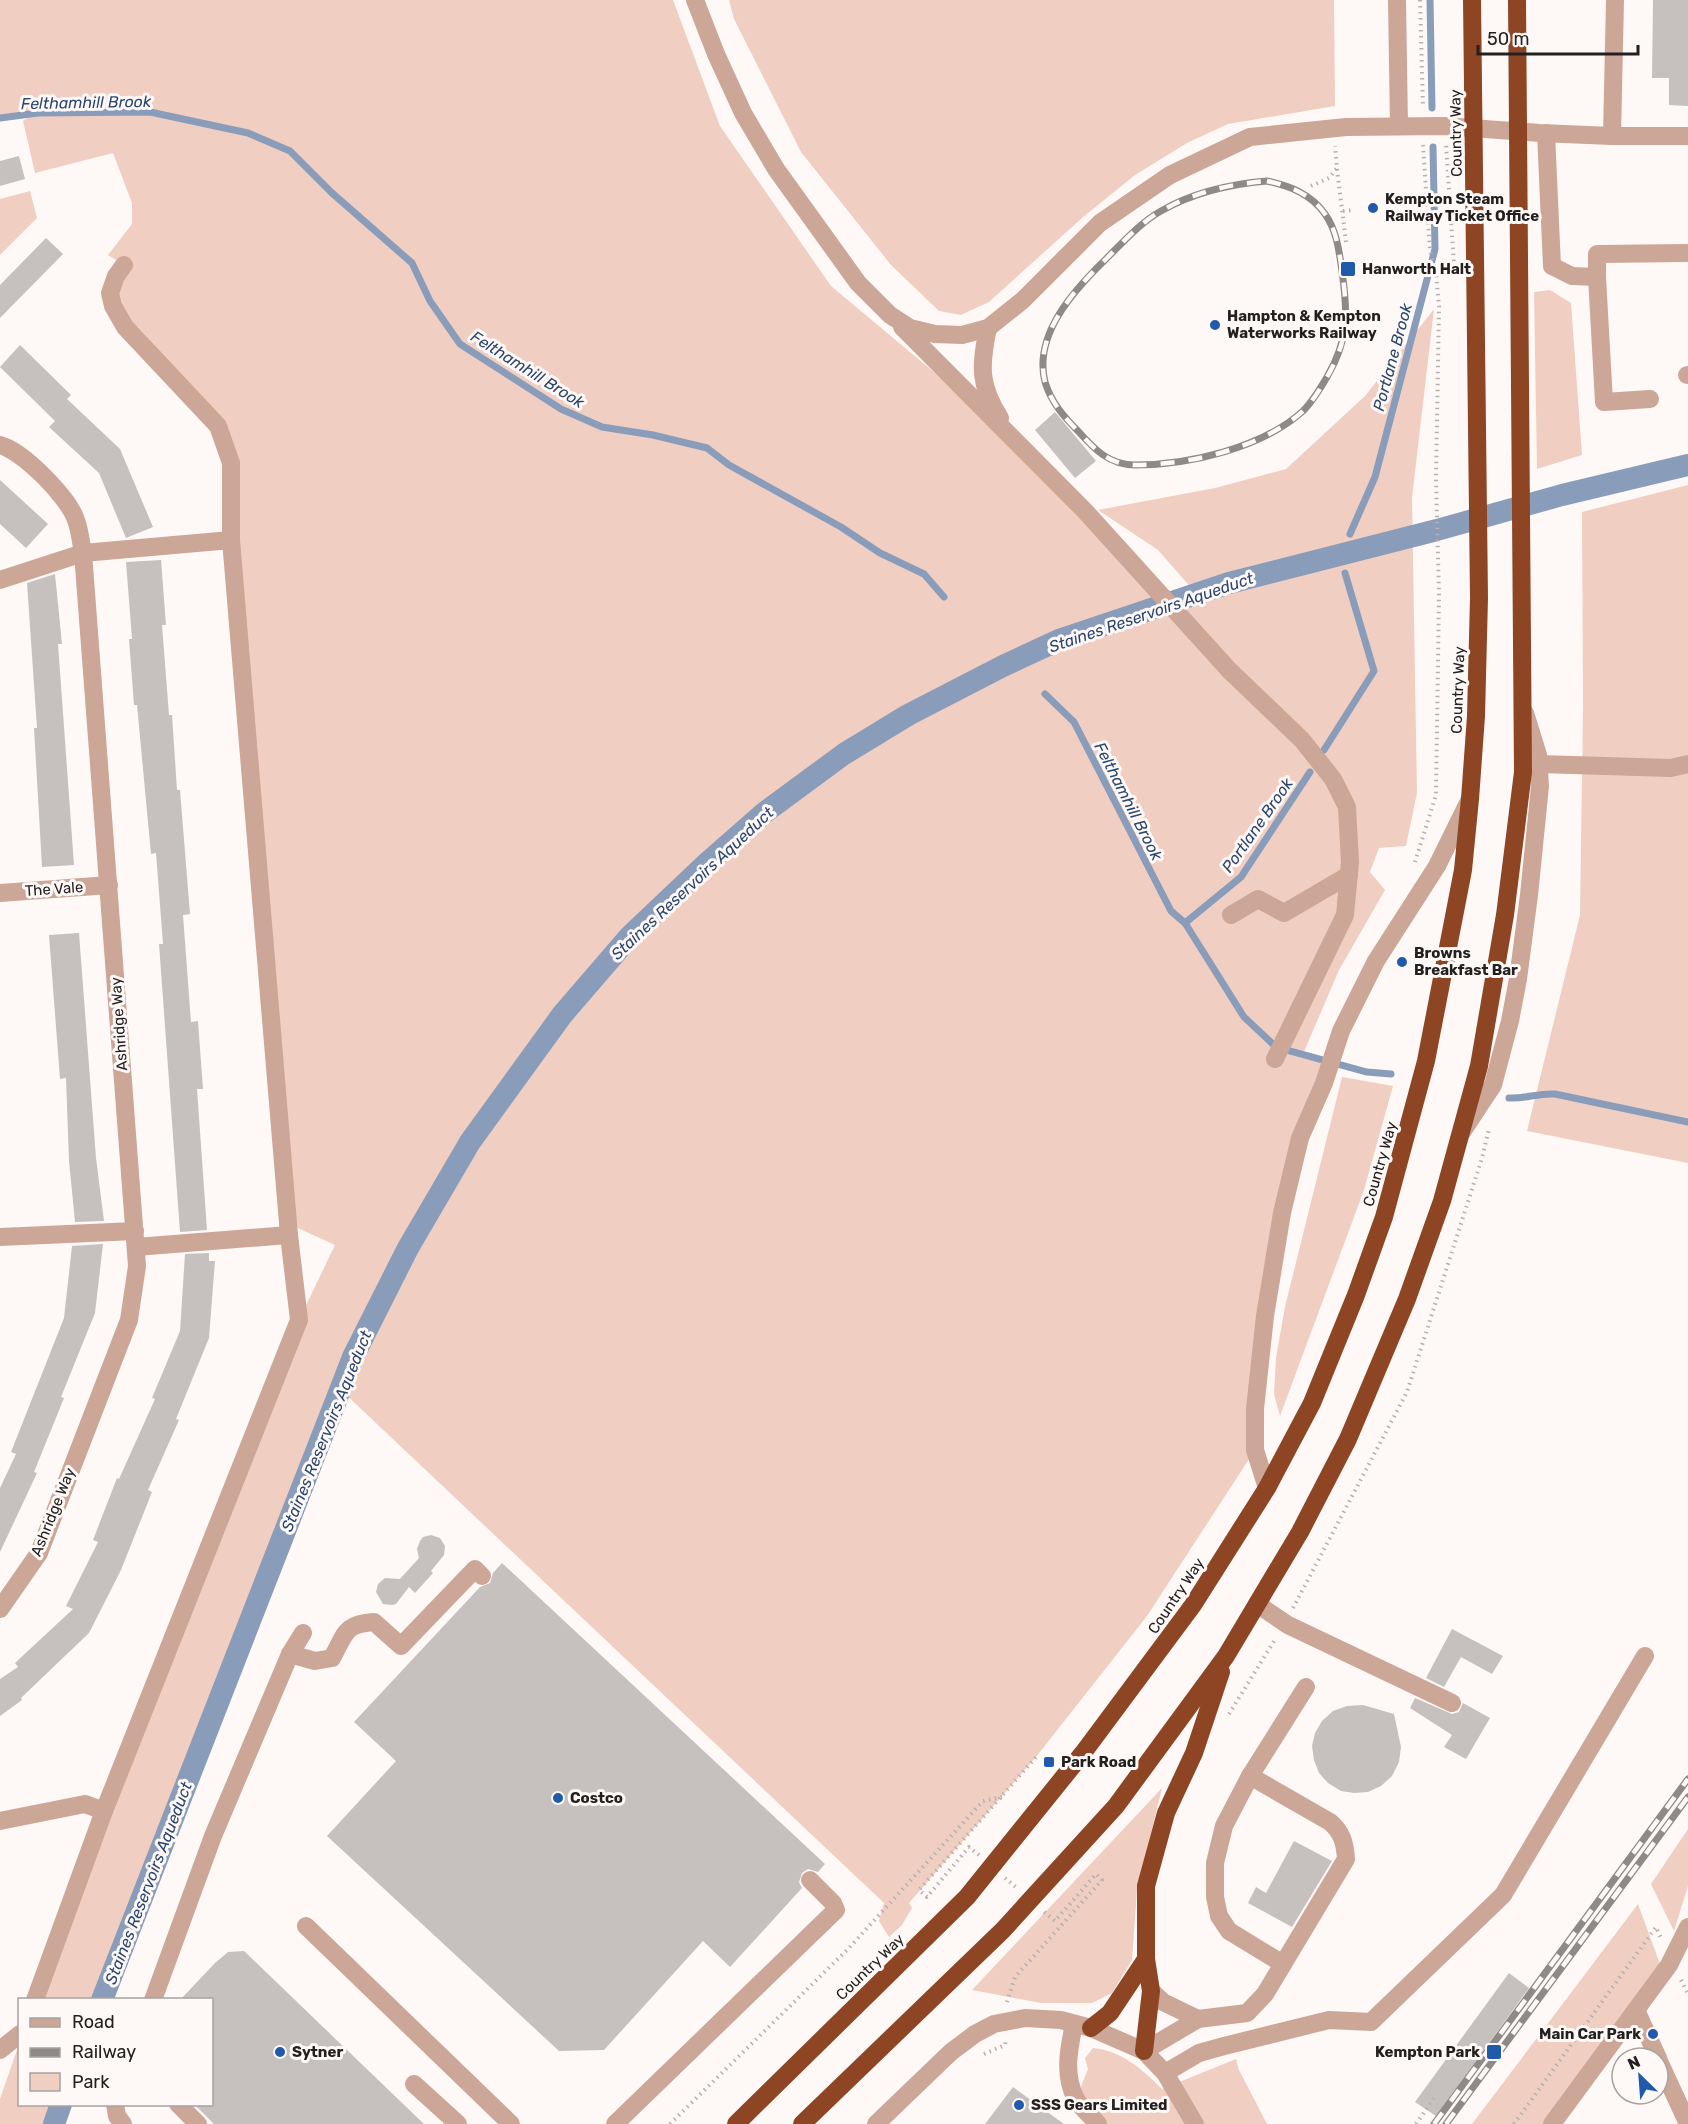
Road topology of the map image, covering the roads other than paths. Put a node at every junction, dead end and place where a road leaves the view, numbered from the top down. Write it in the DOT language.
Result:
graph roads {
  1 [pos="695,0"];
  2 [pos="1397,0"];
  3 [pos="1472,0"];
  4 [pos="1517,0"];
  5 [pos="1615,0"];
  6 [pos="1399,126"];
  7 [pos="1546,133"];
  8 [pos="1612,136"];
  9 [pos="1688,136"];
  10 [pos="1688,253"];
  11 [pos="124,265"];
  12 [pos="1597,277"];
  13 [pos="890,315"];
  14 [pos="988,328"];
  15 [pos="1650,399"];
  16 [pos="1016,442"];
  17 [pos="0,445"];
  18 [pos="231,540"];
  19 [pos="83,553"];
  20 [pos="0,580"];
  21 [pos="1523,709"];
  22 [pos="1539,764"];
  23 [pos="1688,764"];
  24 [pos="1470,799"];
  25 [pos="1349,875"];
  26 [pos="109,885"];
  27 [pos="0,893"];
  28 [pos="1231,915"];
  29 [pos="1275,1059"];
  30 [pos="1461,1134"];
  31 [pos="289,1235"];
  32 [pos="0,1237"];
  33 [pos="135,1239"];
  34 [pos="1267,1488"];
  35 [pos="482,1576"];
  36 [pos="1257,1604"];
  37 [pos="0,1609"];
  38 [pos="303,1633"];
  39 [pos="290,1654"];
  40 [pos="1227,1656"];
  41 [pos="1645,1656"];
  42 [pos="1306,1688"];
  43 [pos="1452,1703"];
  44 [pos="1250,1776"];
  45 [pos="104,1811"];
  46 [pos="0,1821"];
  47 [pos="810,1880"];
  48 [pos="306,1926"];
  49 [pos="1688,1927"];
  50 [pos="1146,1959"];
  51 [pos="1283,1964"];
  52 [pos="1150,1991"];
  53 [pos="36,1998"];
  54 [pos="154,1998"];
  55 [pos="1636,2010"];
  56 [pos="1198,2019"];
  57 [pos="1082,2026"];
  58 [pos="18,2036"];
  59 [pos="1652,2046"];
  60 [pos="0,2050"];
  61 [pos="1144,2051"];
  62 [pos="1165,2073"];
  63 [pos="414,2084"];
  64 [pos="1670,2084"];
  65 [pos="116,2106"];
  66 [pos="180,2106"];
  67 [pos="123,2124"];
  68 [pos="198,2124"];
  69 [pos="458,2124"];
  70 [pos="511,2124"];
  71 [pos="615,2124"];
  72 [pos="736,2124"];
  73 [pos="802,2124"];
  74 [pos="876,2124"];
  75 [pos="1098,2124"];
  76 [pos="1195,2124"];
  77 [pos="1552,2124"];
  78 [pos="1688,2124"];
  1 -- 13 [label="street"];
  2 -- 6 [label="street"];
  3 -- 24 [label="highway, Country Way"];
  4 -- 21 [label="highway"];
  5 -- 8 [label="street"];
  6 -- 7 [label="street"];
  6 -- 14 [label="street"];
  7 -- 8 [label="street"];
  7 -- 12 [label="street"];
  8 -- 9 [label="street"];
  10 -- 12 [label="street"];
  11 -- 18 [label="street"];
  12 -- 15 [label="street"];
  13 -- 14 [label="street"];
  13 -- 16 [label="street"];
  14 -- 16 [label="street"];
  16 -- 25 [label="street"];
  17 -- 19 [label="street, Ashridge Way"];
  18 -- 19 [label="street"];
  18 -- 31 [label="street"];
  19 -- 20 [label="street"];
  19 -- 26 [label="street, Ashridge Way"];
  21 -- 22 [label="street"];
  21 -- 30 [label="highway"];
  22 -- 23 [label="street"];
  22 -- 30 [label="street"];
  24 -- 34 [label="highway, Country Way"];
  24 -- 34 [label="street"];
  25 -- 28 [label="street"];
  25 -- 29 [label="street"];
  26 -- 27 [label="street, The Vale"];
  26 -- 33 [label="street, Ashridge Way"];
  30 -- 36 [label="highway"];
  31 -- 33 [label="street"];
  31 -- 45 [label="street"];
  32 -- 33 [label="street"];
  33 -- 37 [label="street, Ashridge Way"];
  34 -- 72 [label="highway, Country Way"];
  35 -- 39 [label="street"];
  36 -- 40 [label="highway"];
  36 -- 43 [label="street"];
  38 -- 39 [label="street"];
  39 -- 54 [label="street"];
  40 -- 50 [label="highway"];
  40 -- 73 [label="highway"];
  41 -- 62 [label="street"];
  42 -- 44 [label="street"];
  44 -- 51 [label="street"];
  44 -- 51 [label="street"];
  45 -- 46 [label="street"];
  45 -- 53 [label="street"];
  47 -- 71 [label="street"];
  48 -- 70 [label="street"];
  49 -- 55 [label="street"];
  50 -- 52 [label="highway"];
  50 -- 57 [label="highway"];
  51 -- 56 [label="street"];
  52 -- 56 [label="street"];
  52 -- 61 [label="highway"];
  55 -- 59 [label="street"];
  55 -- 77 [label="street"];
  56 -- 61 [label="street"];
  57 -- 61 [label="street"];
  57 -- 74 [label="street"];
  57 -- 75 [label="street"];
  58 -- 60 [label="street"];
  61 -- 62 [label="street"];
  62 -- 76 [label="street"];
  63 -- 69 [label="street"];
  64 -- 78 [label="street"];
  65 -- 67 [label="street"];
  66 -- 68 [label="street"];
}
